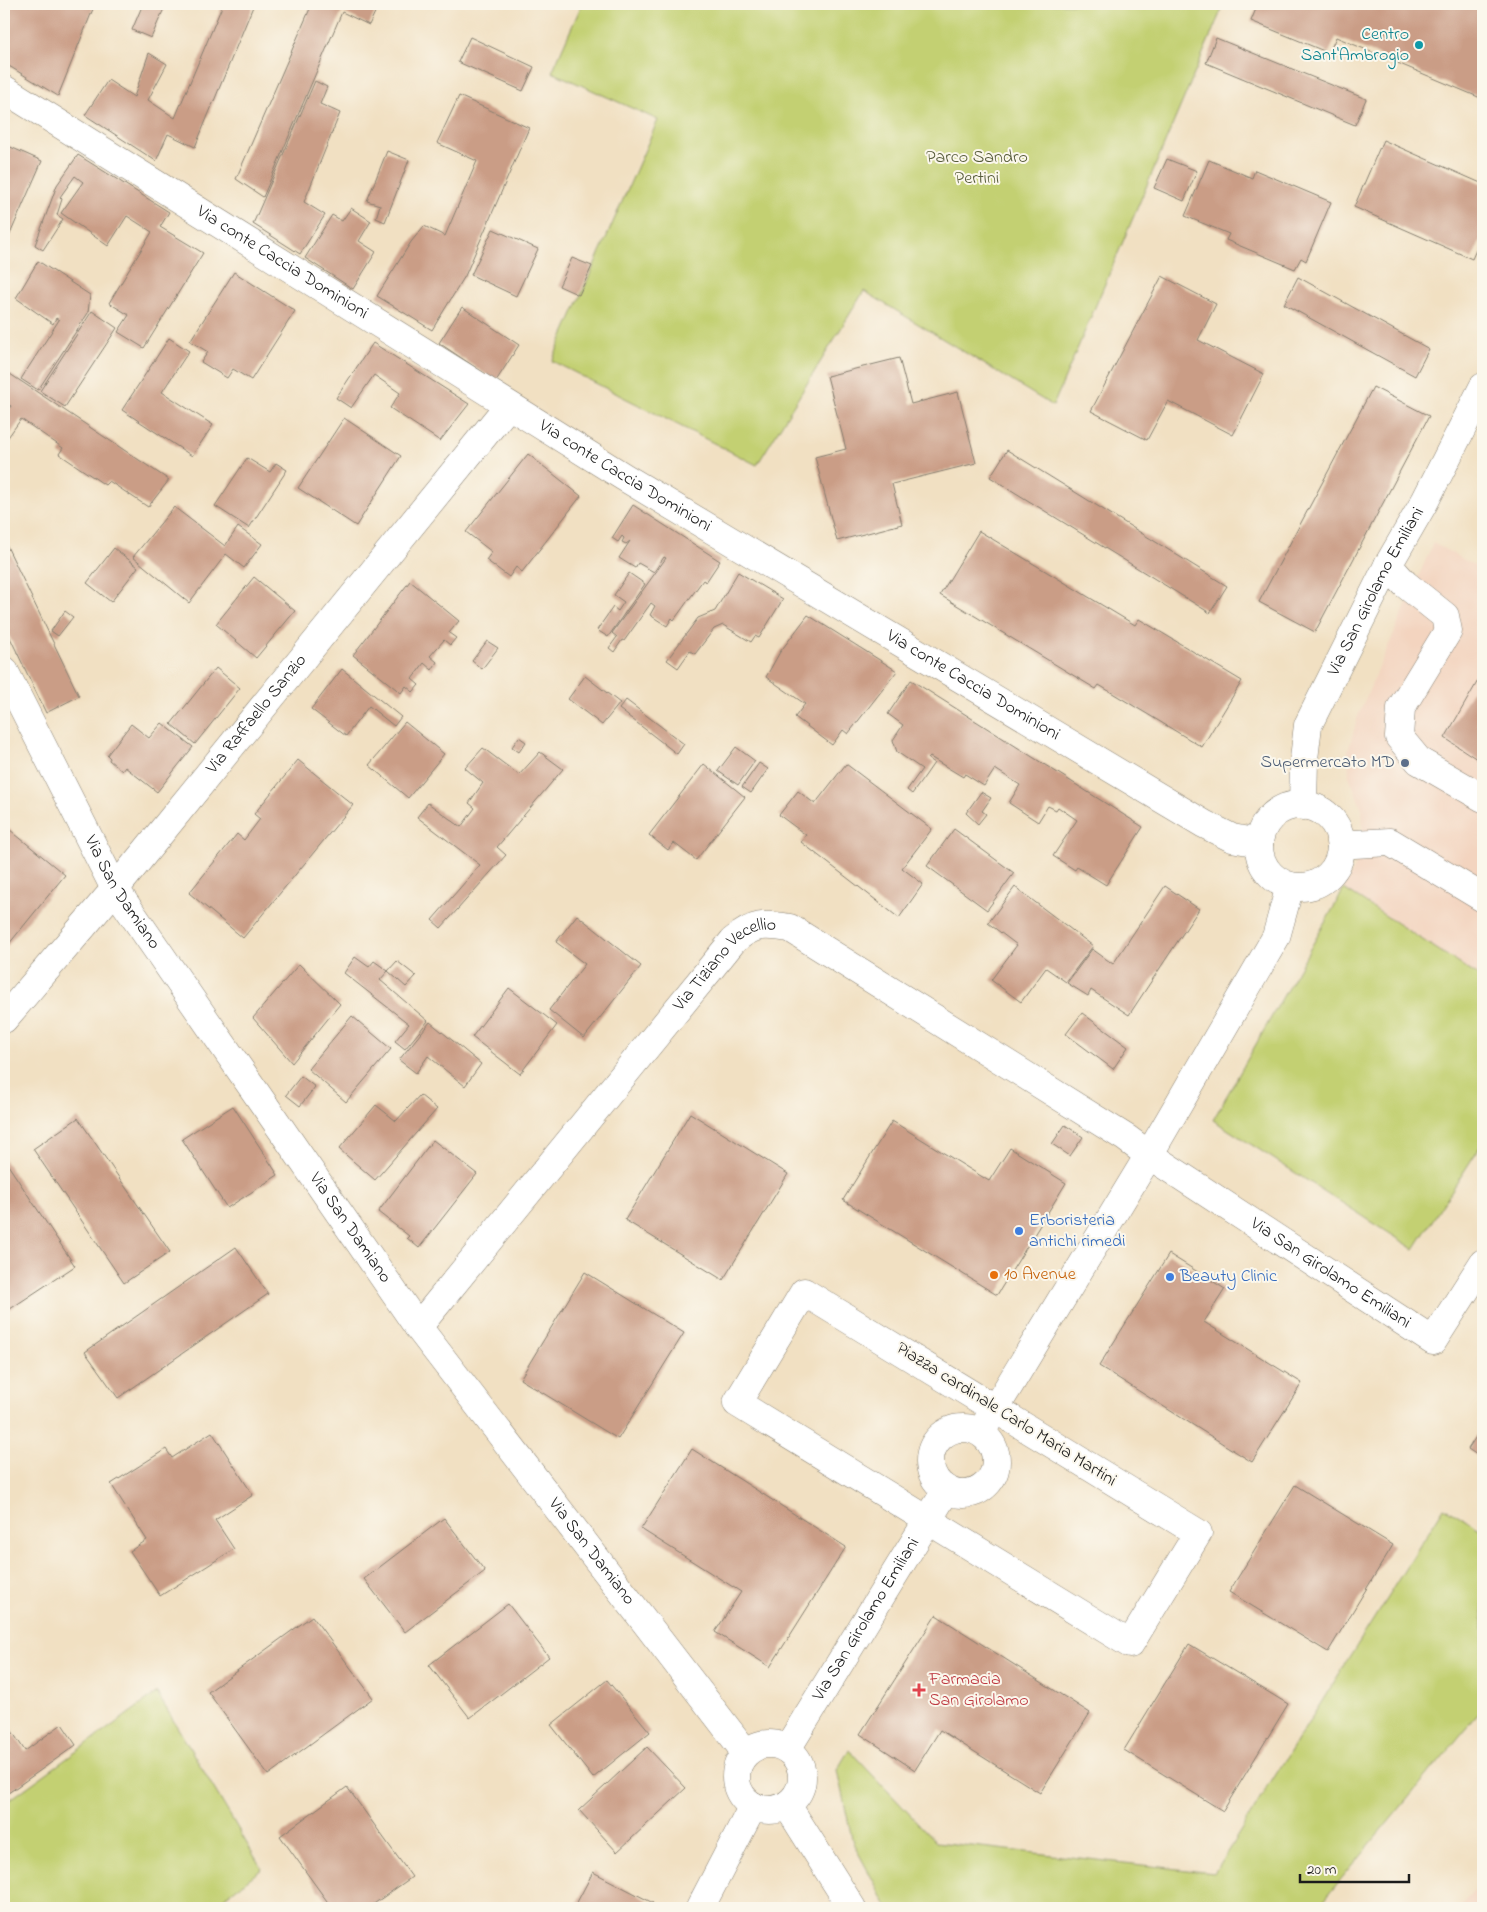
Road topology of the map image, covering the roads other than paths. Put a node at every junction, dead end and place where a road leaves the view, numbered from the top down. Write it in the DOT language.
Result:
graph roads {
  1 [pos="4,89"];
  2 [pos="1483,387"];
  3 [pos="508,406"];
  4 [pos="1388,565"];
  5 [pos="4,670"];
  6 [pos="1483,798"];
  7 [pos="1304,806"];
  8 [pos="1340,842"];
  9 [pos="1259,843"];
  10 [pos="1290,886"];
  11 [pos="115,889"];
  12 [pos="1483,898"];
  13 [pos="4,1019"];
  14 [pos="1149,1156"];
  15 [pos="1483,1263"];
  16 [pos="418,1327"];
  17 [pos="996,1408"];
  18 [pos="981,1432"];
  19 [pos="947,1489"];
  20 [pos="928,1520"];
  21 [pos="787,1750"];
  22 [pos="746,1753"];
  23 [pos="788,1805"];
  24 [pos="754,1806"];
  25 [pos="700,1908"];
  26 [pos="852,1908"];
  1 -- 3 [label="street, Via conte Caccia Dominioni"];
  2 -- 4 [label="street, Via San Girolamo Emiliani"];
  3 -- 9 [label="street, Via conte Caccia Dominioni"];
  3 -- 11 [label="street, Via Raffaello Sanzio"];
  4 -- 6 [label="street"];
  4 -- 7 [label="street, Via San Girolamo Emiliani"];
  5 -- 11 [label="street, Via San Damiano"];
  7 -- 8 [label="street"];
  7 -- 9 [label="street"];
  8 -- 10 [label="street"];
  8 -- 12 [label="street"];
  9 -- 10 [label="street"];
  10 -- 14 [label="street"];
  11 -- 13 [label="street, Via Raffaello Sanzio"];
  11 -- 16 [label="street, Via San Damiano"];
  14 -- 15 [label="street, Via San Girolamo Emiliani"];
  14 -- 16 [label="street, Via Tiziano Vecellio"];
  14 -- 17 [label="street"];
  16 -- 22 [label="street, Via San Damiano"];
  17 -- 18 [label="street"];
  17 -- 20 [label="street, Piazza cardinale Carlo Maria Martini"];
  17 -- 20 [label="street, Piazza cardinale Carlo Maria Martini"];
  18 -- 19 [label="street"];
  18 -- 19 [label="street"];
  19 -- 20 [label="street, Via San Girolamo Emiliani"];
  20 -- 21 [label="street, Via San Girolamo Emiliani"];
  21 -- 22 [label="street"];
  21 -- 23 [label="street"];
  22 -- 24 [label="street"];
  23 -- 24 [label="street"];
  23 -- 26 [label="street"];
  24 -- 25 [label="street"];
}
